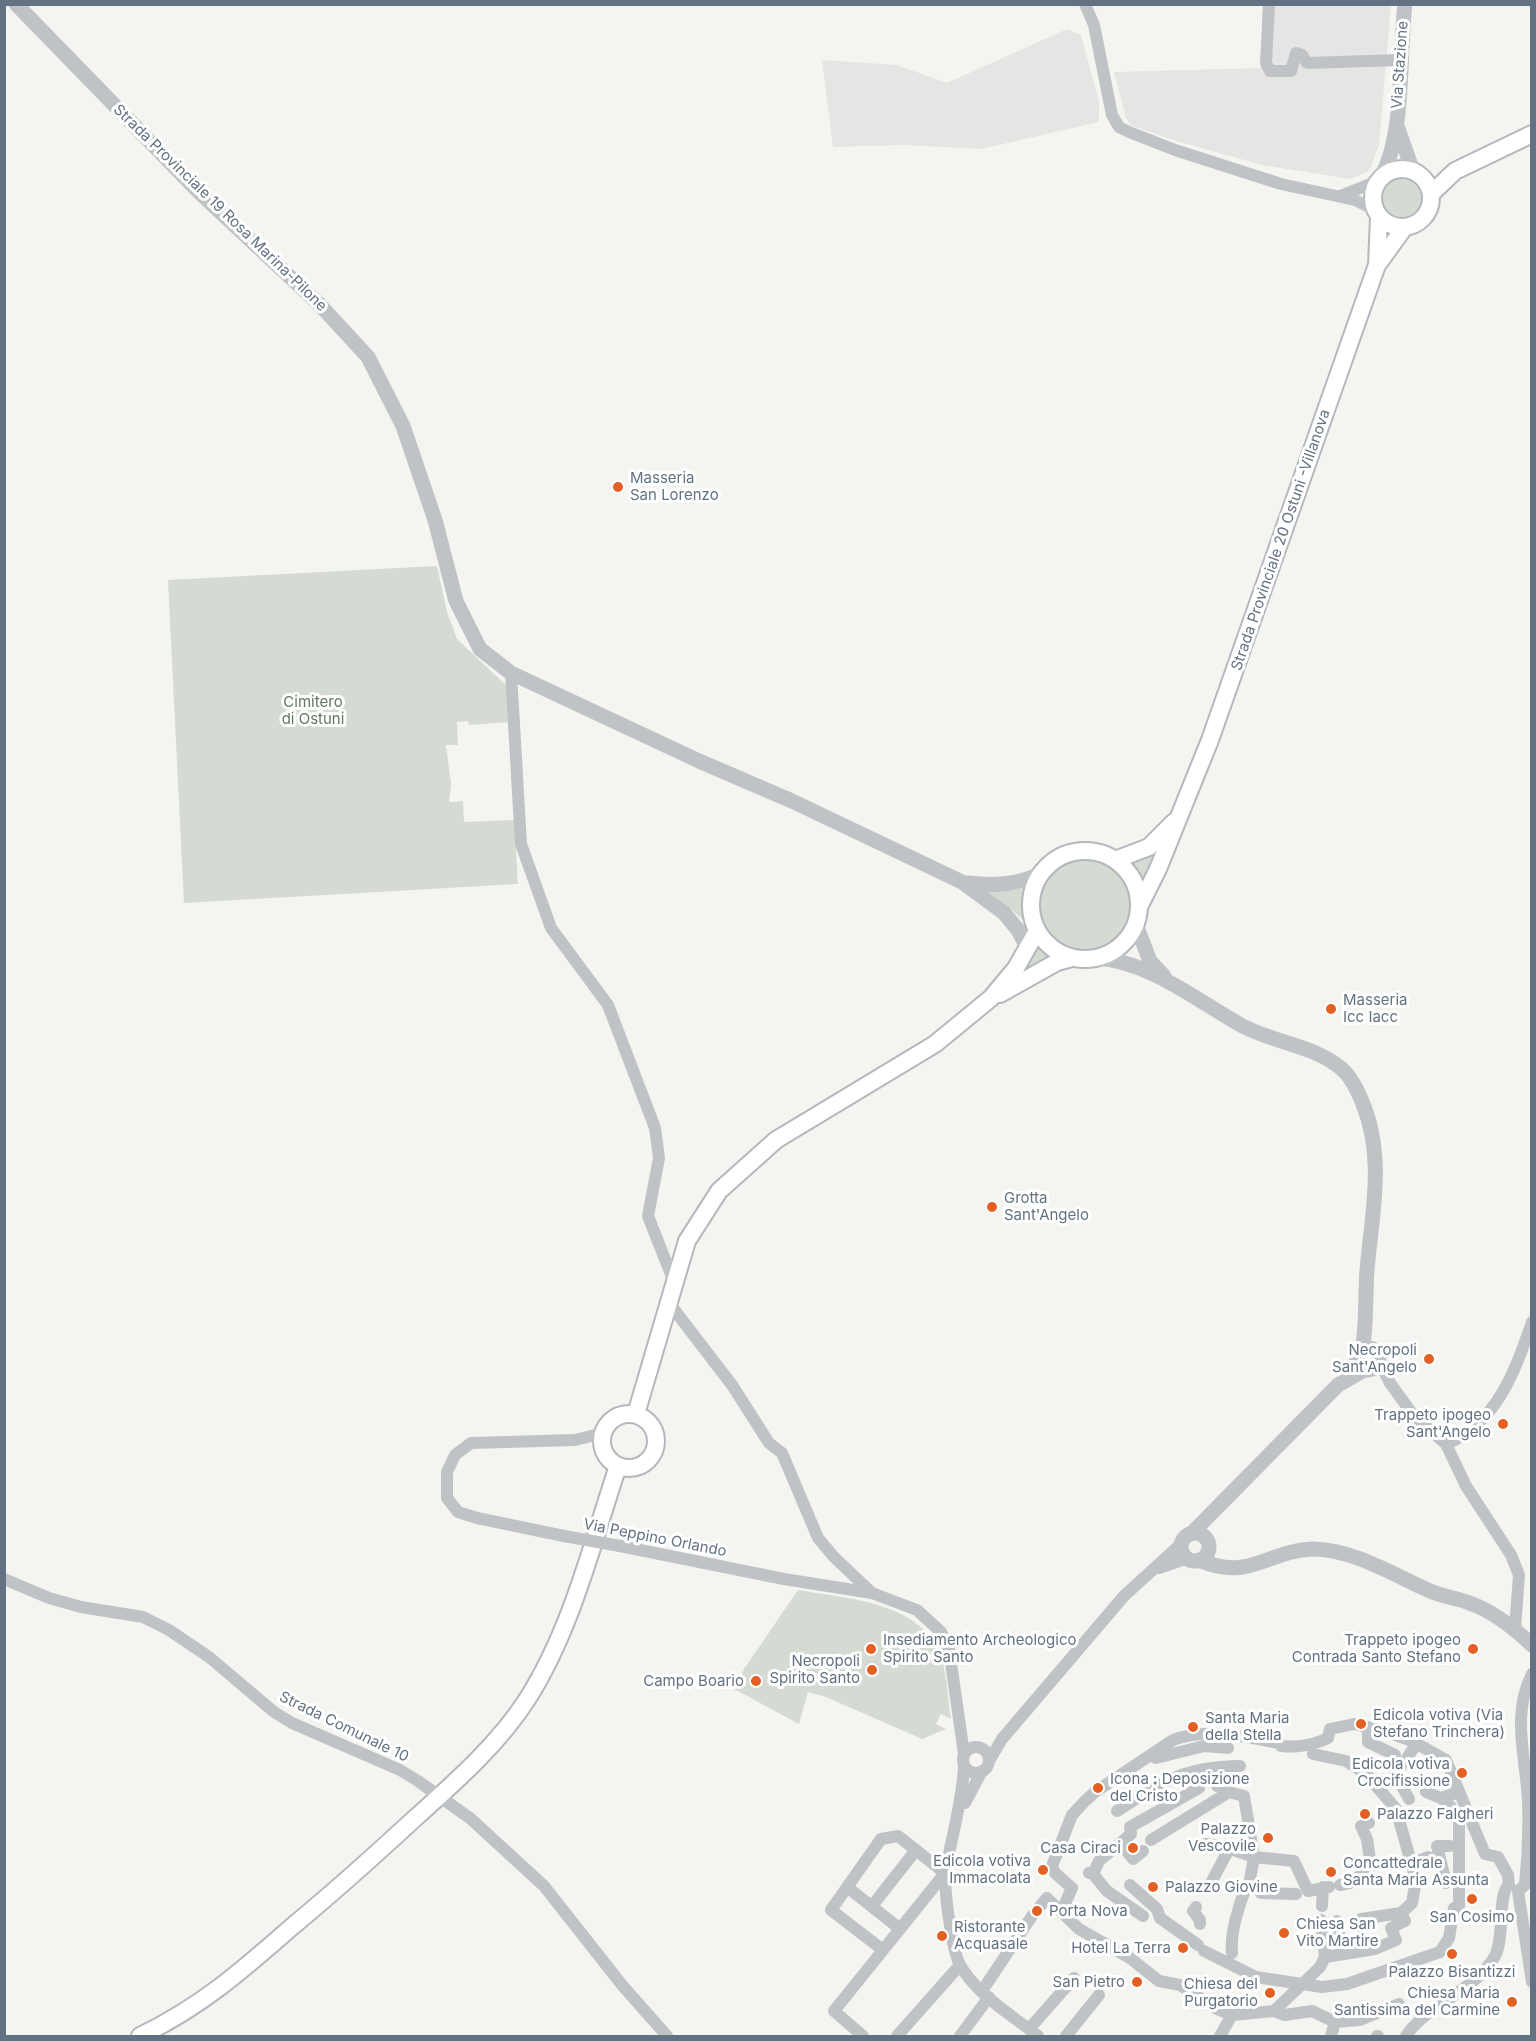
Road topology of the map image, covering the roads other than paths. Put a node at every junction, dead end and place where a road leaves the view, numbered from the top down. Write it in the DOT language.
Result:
graph roads {
  1 [pos="16,4"];
  2 [pos="1085,4"];
  3 [pos="1269,4"];
  4 [pos="1405,4"];
  5 [pos="1400,60"];
  6 [pos="1397,126"];
  7 [pos="1532,134"];
  8 [pos="1455,171"];
  9 [pos="1418,173"];
  10 [pos="1380,179"];
  11 [pos="1431,194"];
  12 [pos="1340,196"];
  13 [pos="1377,214"];
  14 [pos="1404,228"];
  15 [pos="1377,265"];
  16 [pos="511,673"];
  17 [pos="1181,815"];
  18 [pos="1115,860"];
  19 [pos="1040,874"];
  20 [pos="962,882"];
  21 [pos="1139,907"];
  22 [pos="1004,913"];
  23 [pos="1136,925"];
  24 [pos="1035,928"];
  25 [pos="1027,947"];
  26 [pos="1072,958"];
  27 [pos="1096,958"];
  28 [pos="1174,987"];
  29 [pos="991,998"];
  30 [pos="674,1282"];
  31 [pos="669,1303"];
  32 [pos="1532,1322"];
  33 [pos="1368,1361"];
  34 [pos="636,1414"];
  35 [pos="603,1433"];
  36 [pos="1446,1444"];
  37 [pos="618,1466"];
  38 [pos="1196,1547"];
  39 [pos="4,1579"];
  40 [pos="872,1593"];
  41 [pos="1515,1629"];
  42 [pos="1532,1645"];
  43 [pos="1532,1674"];
  44 [pos="1368,1727"];
  45 [pos="1002,1739"];
  46 [pos="1417,1743"];
  47 [pos="1228,1748"];
  48 [pos="968,1751"];
  49 [pos="1313,1754"];
  50 [pos="1150,1755"];
  51 [pos="1401,1760"];
  52 [pos="985,1766"];
  53 [pos="1240,1766"];
  54 [pos="1199,1788"];
  55 [pos="1426,1792"];
  56 [pos="1459,1792"];
  57 [pos="439,1798"];
  58 [pos="1441,1798"];
  59 [pos="1395,1808"];
  60 [pos="1117,1811"];
  61 [pos="1463,1816"];
  62 [pos="958,1821"];
  63 [pos="1369,1823"];
  64 [pos="1151,1840"];
  65 [pos="1120,1843"];
  66 [pos="1205,1844"];
  67 [pos="1450,1846"];
  68 [pos="1229,1849"];
  69 [pos="916,1850"];
  70 [pos="1143,1851"];
  71 [pos="1254,1857"];
  72 [pos="1432,1857"];
  73 [pos="1412,1863"];
  74 [pos="945,1873"];
  75 [pos="1212,1881"];
  76 [pos="1446,1883"];
  77 [pos="1512,1884"];
  78 [pos="1130,1885"];
  79 [pos="1249,1885"];
  80 [pos="1331,1886"];
  81 [pos="848,1887"];
  82 [pos="1300,1891"];
  83 [pos="1044,1902"];
  84 [pos="872,1906"];
  85 [pos="1322,1906"];
  86 [pos="1196,1907"];
  87 [pos="1062,1910"];
  88 [pos="1401,1913"];
  89 [pos="1032,1916"];
  90 [pos="1143,1916"];
  91 [pos="1321,1920"];
  92 [pos="1337,1921"];
  93 [pos="1362,1923"];
  94 [pos="1200,1924"];
  95 [pos="899,1928"];
  96 [pos="883,1950"];
  97 [pos="1232,1953"];
  98 [pos="1342,1954"];
  99 [pos="1325,1957"];
  100 [pos="960,1965"];
  101 [pos="1074,1978"];
  102 [pos="1532,1982"];
  103 [pos="1303,1984"];
  104 [pos="986,1994"];
  105 [pos="1100,1995"];
  106 [pos="1399,2004"];
  107 [pos="1274,2011"];
  108 [pos="1232,2015"];
  109 [pos="1335,2022"];
  110 [pos="1034,2033"];
  111 [pos="141,2037"];
  112 [pos="667,2037"];
  113 [pos="863,2037"];
  114 [pos="897,2037"];
  115 [pos="960,2037"];
  116 [pos="1066,2037"];
  117 [pos="1220,2037"];
  118 [pos="1331,2037"];
  119 [pos="1406,2037"];
  1 -- 16 [label="street, Strada Provinciale 19 Rosa Marina-Pilone"];
  2 -- 12 [label="street"];
  3 -- 5 [label="street"];
  4 -- 5 [label="street, Via Stazione"];
  5 -- 6 [label="street, Via Stazione"];
  6 -- 9 [label="street, Via Stazione"];
  6 -- 10 [label="street, Via Stazione"];
  7 -- 8 [label="main road, Strada Provinciale 20 Ostuni -Villanova"];
  8 -- 9 [label="main road, Strada Provinciale 20 Ostuni -Villanova"];
  8 -- 11 [label="main road, Strada Provinciale 20 Ostuni -Villanova"];
  9 -- 10 [label="main road, Strada Provinciale 20 Ostuni -Villanova"];
  9 -- 11 [label="main road"];
  10 -- 12 [label="street"];
  10 -- 13 [label="main road, Strada Provinciale 20 Ostuni -Villanova"];
  11 -- 14 [label="main road, Strada Provinciale 20 Ostuni -Villanova"];
  12 -- 13 [label="street"];
  13 -- 14 [label="main road"];
  13 -- 15 [label="main road, Strada Provinciale 20 Ostuni -Villanova"];
  14 -- 15 [label="main road, Strada Provinciale 20 Ostuni -Villanova"];
  15 -- 17 [label="main road, Strada Provinciale 20 Ostuni -Villanova"];
  16 -- 20 [label="street, Strada Provinciale 19 Rosa Marina-Pilone"];
  16 -- 30 [label="street"];
  17 -- 18 [label="main road"];
  17 -- 21 [label="main road, Strada Provinciale 20 Ostuni -Villanova"];
  18 -- 19 [label="main road"];
  18 -- 21 [label="main road"];
  19 -- 20 [label="street"];
  19 -- 24 [label="main road"];
  20 -- 22 [label="street"];
  21 -- 23 [label="main road"];
  22 -- 24 [label="street"];
  22 -- 25 [label="street"];
  23 -- 27 [label="main road"];
  23 -- 28 [label="street"];
  24 -- 25 [label="main road"];
  24 -- 26 [label="main road"];
  25 -- 29 [label="main road"];
  26 -- 27 [label="main road"];
  26 -- 29 [label="main road"];
  27 -- 28 [label="street"];
  28 -- 33 [label="street"];
  29 -- 30 [label="main road"];
  30 -- 31 [label="main road"];
  31 -- 34 [label="main road"];
  31 -- 40 [label="street"];
  32 -- 36 [label="street"];
  33 -- 36 [label="street"];
  33 -- 38 [label="street"];
  34 -- 35 [label="main road"];
  34 -- 37 [label="main road"];
  35 -- 37 [label="main road"];
  35 -- 40 [label="street, Via Peppino Orlando, bridge"];
  36 -- 41 [label="street"];
  37 -- 57 [label="main road"];
  38 -- 41 [label="street"];
  38 -- 45 [label="street, Via Peppino Orlando"];
  39 -- 57 [label="street, Strada Comunale 10"];
  40 -- 48 [label="street, Via Peppino Orlando"];
  41 -- 42 [label="street"];
  43 -- 77 [label="street"];
  44 -- 46 [label="street"];
  44 -- 50 [label="street"];
  44 -- 51 [label="street"];
  45 -- 48 [label="street"];
  45 -- 52 [label="street, Via Peppino Orlando"];
  46 -- 51 [label="street"];
  46 -- 56 [label="street"];
  47 -- 50 [label="street"];
  48 -- 52 [label="street"];
  48 -- 52 [label="street"];
  48 -- 62 [label="street, Via Peppino Orlando"];
  49 -- 59 [label="street"];
  50 -- 87 [label="street"];
  51 -- 59 [label="street"];
  52 -- 62 [label="street, Via Peppino Orlando"];
  53 -- 60 [label="street"];
  54 -- 65 [label="street"];
  55 -- 58 [label="street"];
  56 -- 58 [label="street"];
  56 -- 61 [label="street"];
  57 -- 111 [label="main road"];
  57 -- 112 [label="street, Strada Comunale 10"];
  58 -- 61 [label="street"];
  59 -- 73 [label="street"];
  61 -- 77 [label="street"];
  61 -- 103 [label="street"];
  62 -- 74 [label="street, Via Peppino Orlando"];
  63 -- 80 [label="street"];
  64 -- 71 [label="street"];
  65 -- 70 [label="street"];
  65 -- 90 [label="street"];
  66 -- 68 [label="street"];
  67 -- 72 [label="street"];
  68 -- 71 [label="street"];
  68 -- 75 [label="street"];
  69 -- 74 [label="street"];
  69 -- 81 [label="street"];
  69 -- 84 [label="street"];
  71 -- 79 [label="street"];
  71 -- 82 [label="street"];
  72 -- 73 [label="street"];
  72 -- 76 [label="street"];
  73 -- 88 [label="street"];
  74 -- 95 [label="street"];
  74 -- 100 [label="street, Via Peppino Orlando"];
  77 -- 102 [label="street"];
  77 -- 119 [label="street"];
  78 -- 103 [label="street"];
  79 -- 82 [label="street"];
  79 -- 97 [label="street"];
  80 -- 82 [label="street"];
  80 -- 85 [label="street"];
  81 -- 84 [label="street"];
  81 -- 96 [label="street"];
  83 -- 87 [label="street"];
  84 -- 95 [label="street"];
  86 -- 94 [label="street"];
  87 -- 108 [label="street"];
  88 -- 93 [label="street"];
  88 -- 98 [label="street"];
  89 -- 104 [label="street"];
  91 -- 99 [label="street"];
  92 -- 98 [label="street"];
  95 -- 96 [label="street"];
  96 -- 113 [label="street"];
  98 -- 99 [label="street"];
  99 -- 103 [label="street"];
  100 -- 104 [label="street, Via Peppino Orlando"];
  100 -- 114 [label="street"];
  101 -- 110 [label="street"];
  103 -- 107 [label="street"];
  104 -- 110 [label="street, Via Peppino Orlando"];
  104 -- 115 [label="street"];
  105 -- 116 [label="street"];
  106 -- 109 [label="street"];
  107 -- 108 [label="street"];
  107 -- 109 [label="street"];
  108 -- 117 [label="street"];
  109 -- 118 [label="street"];
}
